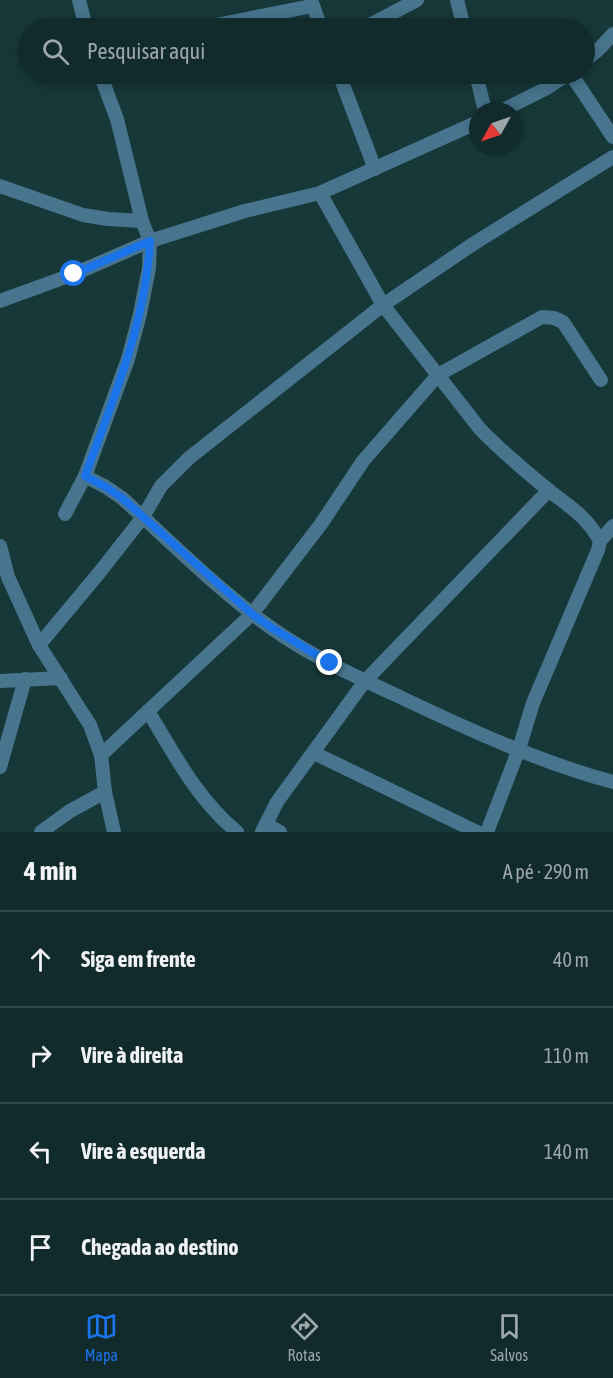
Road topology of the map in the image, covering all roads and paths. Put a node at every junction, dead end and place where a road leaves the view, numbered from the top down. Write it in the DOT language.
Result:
graph roads {
  1 [pos="79,0"];
  2 [pos="417,0"];
  3 [pos="457,0"];
  4 [pos="311,3"];
  5 [pos="84,18"];
  6 [pos="245,18"];
  7 [pos="317,18"];
  8 [pos="383,18"];
  9 [pos="462,18"];
  10 [pos="613,34"];
  11 [pos="595,53"];
  12 [pos="104,84"];
  13 [pos="343,84"];
  14 [pos="478,84"];
  15 [pos="553,84"];
  16 [pos="576,84"];
  17 [pos="483,102"];
  18 [pos="519,102"];
  19 [pos="469,126"];
  20 [pos="613,137"];
  21 [pos="613,157"];
  22 [pos="375,169"];
  23 [pos="0,186"];
  24 [pos="320,193"];
  25 [pos="142,221"];
  26 [pos="150,241"];
  27 [pos="0,301"];
  28 [pos="383,305"];
  29 [pos="438,375"];
  30 [pos="602,381"];
  31 [pos="85,476"];
  32 [pos="549,490"];
  33 [pos="65,514"];
  34 [pos="143,517"];
  35 [pos="613,526"];
  36 [pos="600,541"];
  37 [pos="0,546"];
  38 [pos="252,614"];
  39 [pos="39,645"];
  40 [pos="61,678"];
  41 [pos="25,679"];
  42 [pos="0,681"];
  43 [pos="365,681"];
  44 [pos="148,711"];
  45 [pos="519,749"];
  46 [pos="314,753"];
  47 [pos="101,755"];
  48 [pos="0,767"];
  49 [pos="613,782"];
  50 [pos="105,792"];
  51 [pos="264,828"];
  52 [pos="41,832"];
  53 [pos="114,832"];
  54 [pos="237,832"];
  55 [pos="280,832"];
  56 [pos="477,832"];
  57 [pos="486,832"];
  1 -- 5 [label="street"];
  2 -- 8 [label="street"];
  3 -- 9 [label="street"];
  4 -- 6 [label="street"];
  4 -- 7 [label="street"];
  10 -- 11 [label="street"];
  12 -- 25 [label="street"];
  13 -- 22 [label="street"];
  14 -- 17 [label="street"];
  15 -- 18 [label="street"];
  16 -- 20 [label="street"];
  19 -- 22 [label="street"];
  21 -- 28 [label="street"];
  22 -- 24 [label="street"];
  23 -- 25 [label="street"];
  24 -- 26 [label="street"];
  24 -- 28 [label="street"];
  25 -- 26 [label="street"];
  26 -- 27 [label="street"];
  26 -- 31 [label="street"];
  28 -- 29 [label="street"];
  28 -- 34 [label="street"];
  29 -- 30 [label="street"];
  29 -- 32 [label="street"];
  29 -- 38 [label="street"];
  31 -- 33 [label="street"];
  31 -- 34 [label="street"];
  32 -- 36 [label="street"];
  32 -- 43 [label="street"];
  34 -- 38 [label="street"];
  34 -- 39 [label="street"];
  35 -- 36 [label="street"];
  36 -- 45 [label="street"];
  37 -- 39 [label="street"];
  38 -- 43 [label="street"];
  38 -- 44 [label="street"];
  39 -- 40 [label="street"];
  40 -- 41 [label="street"];
  40 -- 47 [label="street"];
  41 -- 42 [label="street"];
  41 -- 48 [label="street"];
  43 -- 45 [label="street"];
  43 -- 46 [label="street"];
  44 -- 47 [label="street"];
  44 -- 54 [label="street"];
  45 -- 49 [label="street"];
  45 -- 57 [label="street"];
  46 -- 51 [label="street"];
  46 -- 56 [label="street"];
  47 -- 50 [label="street"];
  50 -- 52 [label="street"];
  50 -- 53 [label="street"];
  51 -- 55 [label="street"];
}
